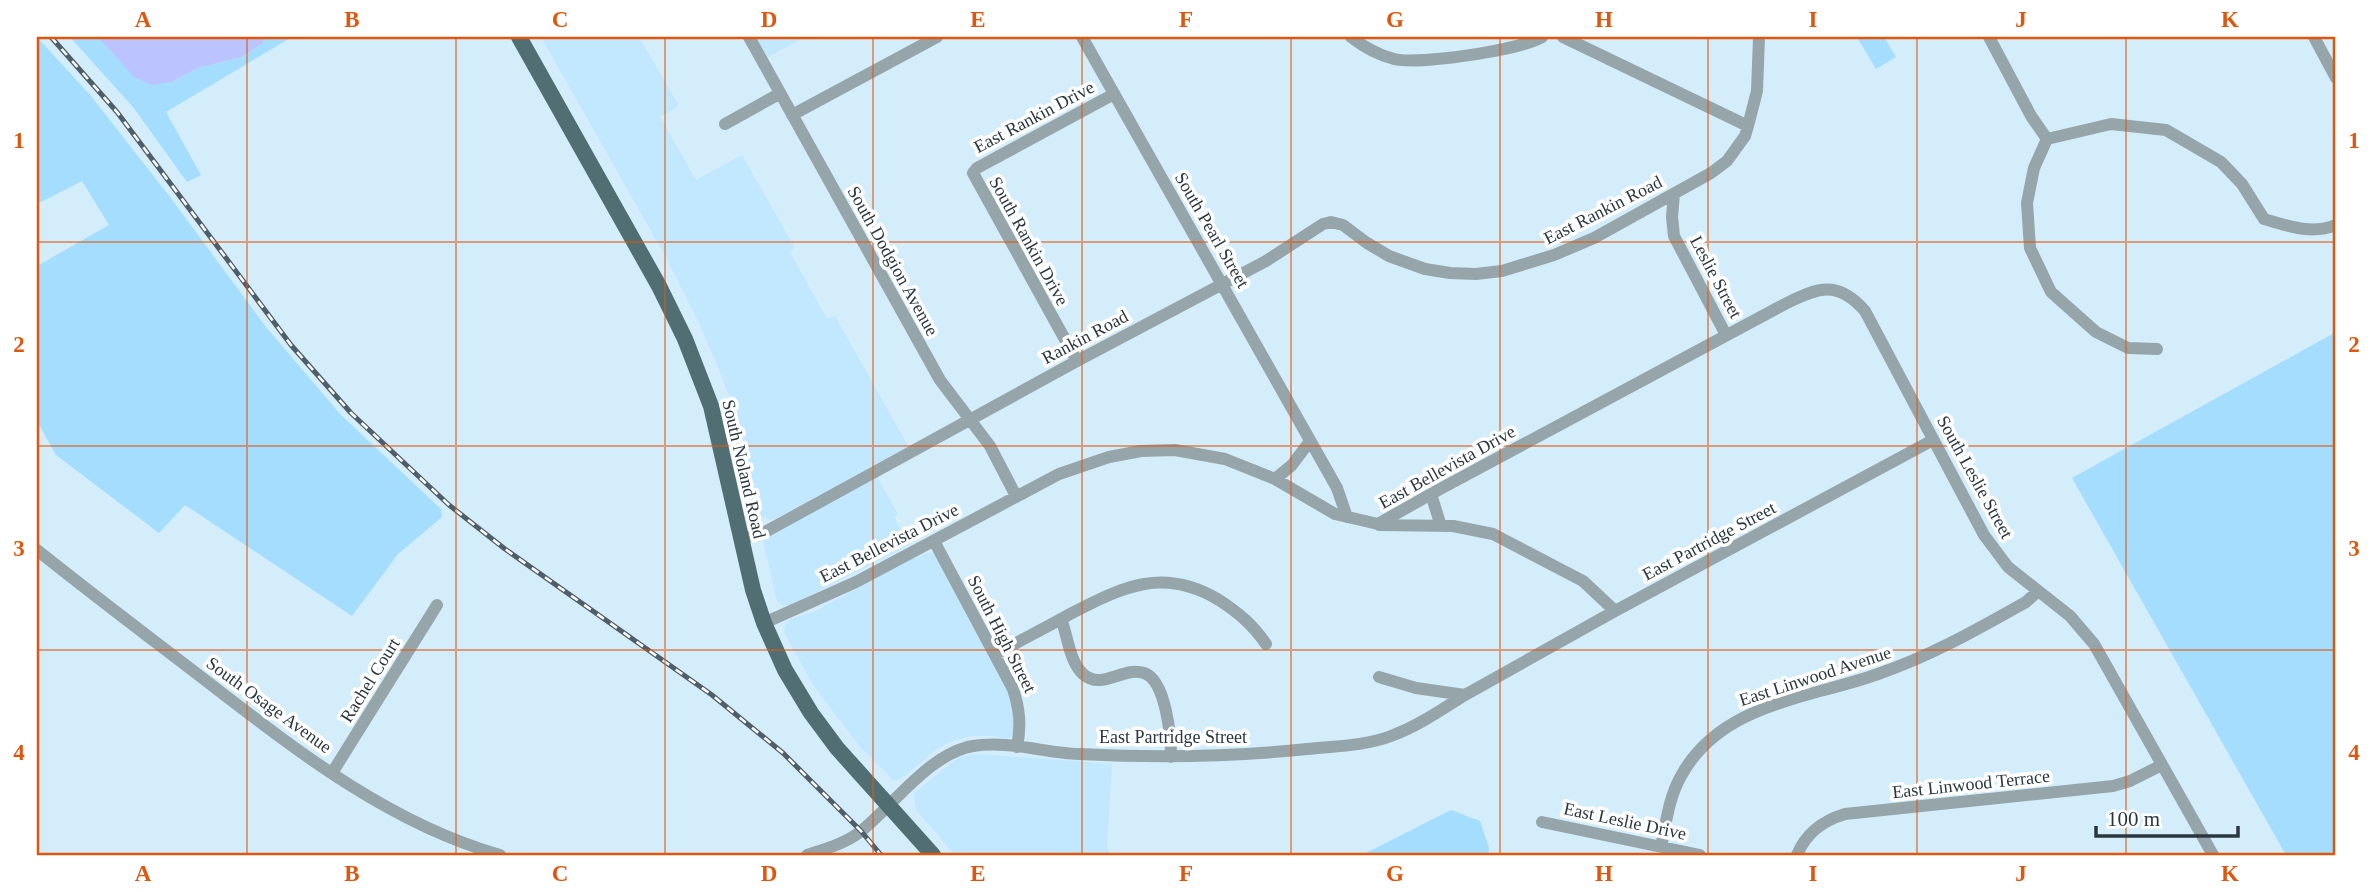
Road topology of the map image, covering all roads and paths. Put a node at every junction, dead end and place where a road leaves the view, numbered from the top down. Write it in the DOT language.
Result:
graph roads {
  1 [pos="519,37"];
  2 [pos="749,37"];
  3 [pos="937,37"];
  4 [pos="1082,37"];
  5 [pos="1351,37"];
  6 [pos="1542,37"];
  7 [pos="1563,37"];
  8 [pos="1759,37"];
  9 [pos="1989,37"];
  10 [pos="2314,37"];
  11 [pos="2336,78"];
  12 [pos="779,94"];
  13 [pos="1114,94"];
  14 [pos="792,115"];
  15 [pos="725,124"];
  16 [pos="1748,126"];
  17 [pos="2047,139"];
  18 [pos="973,173"];
  19 [pos="1674,194"];
  20 [pos="1331,208"];
  21 [pos="1331,222"];
  22 [pos="2336,225"];
  23 [pos="1223,284"];
  24 [pos="1829,289"];
  25 [pos="1726,335"];
  26 [pos="2157,349"];
  27 [pos="1077,362"];
  28 [pos="969,420"];
  29 [pos="1933,440"];
  30 [pos="1310,441"];
  31 [pos="1275,479"];
  32 [pos="1431,494"];
  33 [pos="1016,496"];
  34 [pos="1347,517"];
  35 [pos="1378,524"];
  36 [pos="1441,526"];
  37 [pos="741,539"];
  38 [pos="934,541"];
  39 [pos="37,550"];
  40 [pos="2038,591"];
  41 [pos="437,605"];
  42 [pos="1615,611"];
  43 [pos="1061,619"];
  44 [pos="764,623"];
  45 [pos="1266,644"];
  46 [pos="996,654"];
  47 [pos="1379,677"];
  48 [pos="1465,695"];
  49 [pos="1017,747"];
  50 [pos="1171,757"];
  51 [pos="2162,765"];
  52 [pos="332,773"];
  53 [pos="889,806"];
  54 [pos="1542,822"];
  55 [pos="1661,847"];
  56 [pos="484,853"];
  57 [pos="500,855"];
  58 [pos="807,855"];
  59 [pos="933,855"];
  60 [pos="1700,855"];
  61 [pos="1797,855"];
  62 [pos="2213,855"];
  1 -- 37 [label="main road, South Noland Road"];
  2 -- 12 [label="street, South Dodgion Avenue"];
  3 -- 14 [label="street"];
  4 -- 13 [label="street, South Pearl Street"];
  5 -- 6 [label="street"];
  7 -- 16 [label="street"];
  8 -- 16 [label="street, East Rankin Road"];
  9 -- 17 [label="street"];
  10 -- 11 [label="street"];
  12 -- 14 [label="street, South Dodgion Avenue"];
  12 -- 15 [label="street"];
  13 -- 18 [label="street, East Rankin Drive"];
  13 -- 23 [label="street, South Pearl Street"];
  14 -- 28 [label="street, South Dodgion Avenue"];
  16 -- 19 [label="street, East Rankin Road"];
  17 -- 22 [label="street"];
  17 -- 26 [label="street"];
  18 -- 27 [label="street, South Rankin Drive"];
  19 -- 21 [label="street, East Rankin Road"];
  19 -- 25 [label="street, Leslie Street"];
  20 -- 21 [label="street"];
  21 -- 23 [label="street, Rankin Road"];
  23 -- 27 [label="street, Rankin Road"];
  23 -- 30 [label="street, South Pearl Street"];
  24 -- 25 [label="street, East Bellevista Drive"];
  24 -- 29 [label="street, South Leslie Street"];
  25 -- 32 [label="street, East Bellevista Drive"];
  27 -- 28 [label="street, Rankin Road"];
  28 -- 33 [label="street, South Dodgion Avenue"];
  28 -- 37 [label="street, Rankin Road"];
  29 -- 40 [label="street, South Leslie Street"];
  29 -- 42 [label="street, East Partridge Street"];
  30 -- 31 [label="street"];
  30 -- 34 [label="street, South Pearl Street"];
  31 -- 33 [label="street, East Bellevista Drive"];
  31 -- 34 [label="street, East Bellevista Drive"];
  32 -- 35 [label="street, East Bellevista Drive"];
  32 -- 36 [label="street"];
  33 -- 38 [label="street, East Bellevista Drive"];
  34 -- 35 [label="street, East Bellevista Drive"];
  35 -- 36 [label="street"];
  36 -- 42 [label="street"];
  37 -- 44 [label="main road, South Noland Road"];
  38 -- 44 [label="street, East Bellevista Drive"];
  38 -- 46 [label="street, South High Street"];
  39 -- 52 [label="street, South Osage Avenue"];
  40 -- 51 [label="street, South Leslie Street"];
  40 -- 55 [label="street, East Linwood Avenue"];
  41 -- 52 [label="street, Rachel Court"];
  42 -- 48 [label="street, East Partridge Street"];
  43 -- 45 [label="street"];
  43 -- 46 [label="street"];
  43 -- 50 [label="street"];
  44 -- 53 [label="main road, South Noland Road"];
  46 -- 49 [label="street, South High Street"];
  47 -- 48 [label="street"];
  48 -- 50 [label="street, East Partridge Street"];
  49 -- 50 [label="street, East Partridge Street"];
  49 -- 53 [label="street, East Partridge Street"];
  51 -- 61 [label="street, East Linwood Terrace"];
  51 -- 62 [label="street, South Leslie Street"];
  52 -- 56 [label="street, South Osage Avenue"];
  53 -- 58 [label="street"];
  53 -- 59 [label="main road, South Noland Road"];
  54 -- 55 [label="street, East Leslie Drive"];
  55 -- 60 [label="street, East Leslie Drive"];
  56 -- 57 [label="street, South Osage Avenue"];
}
